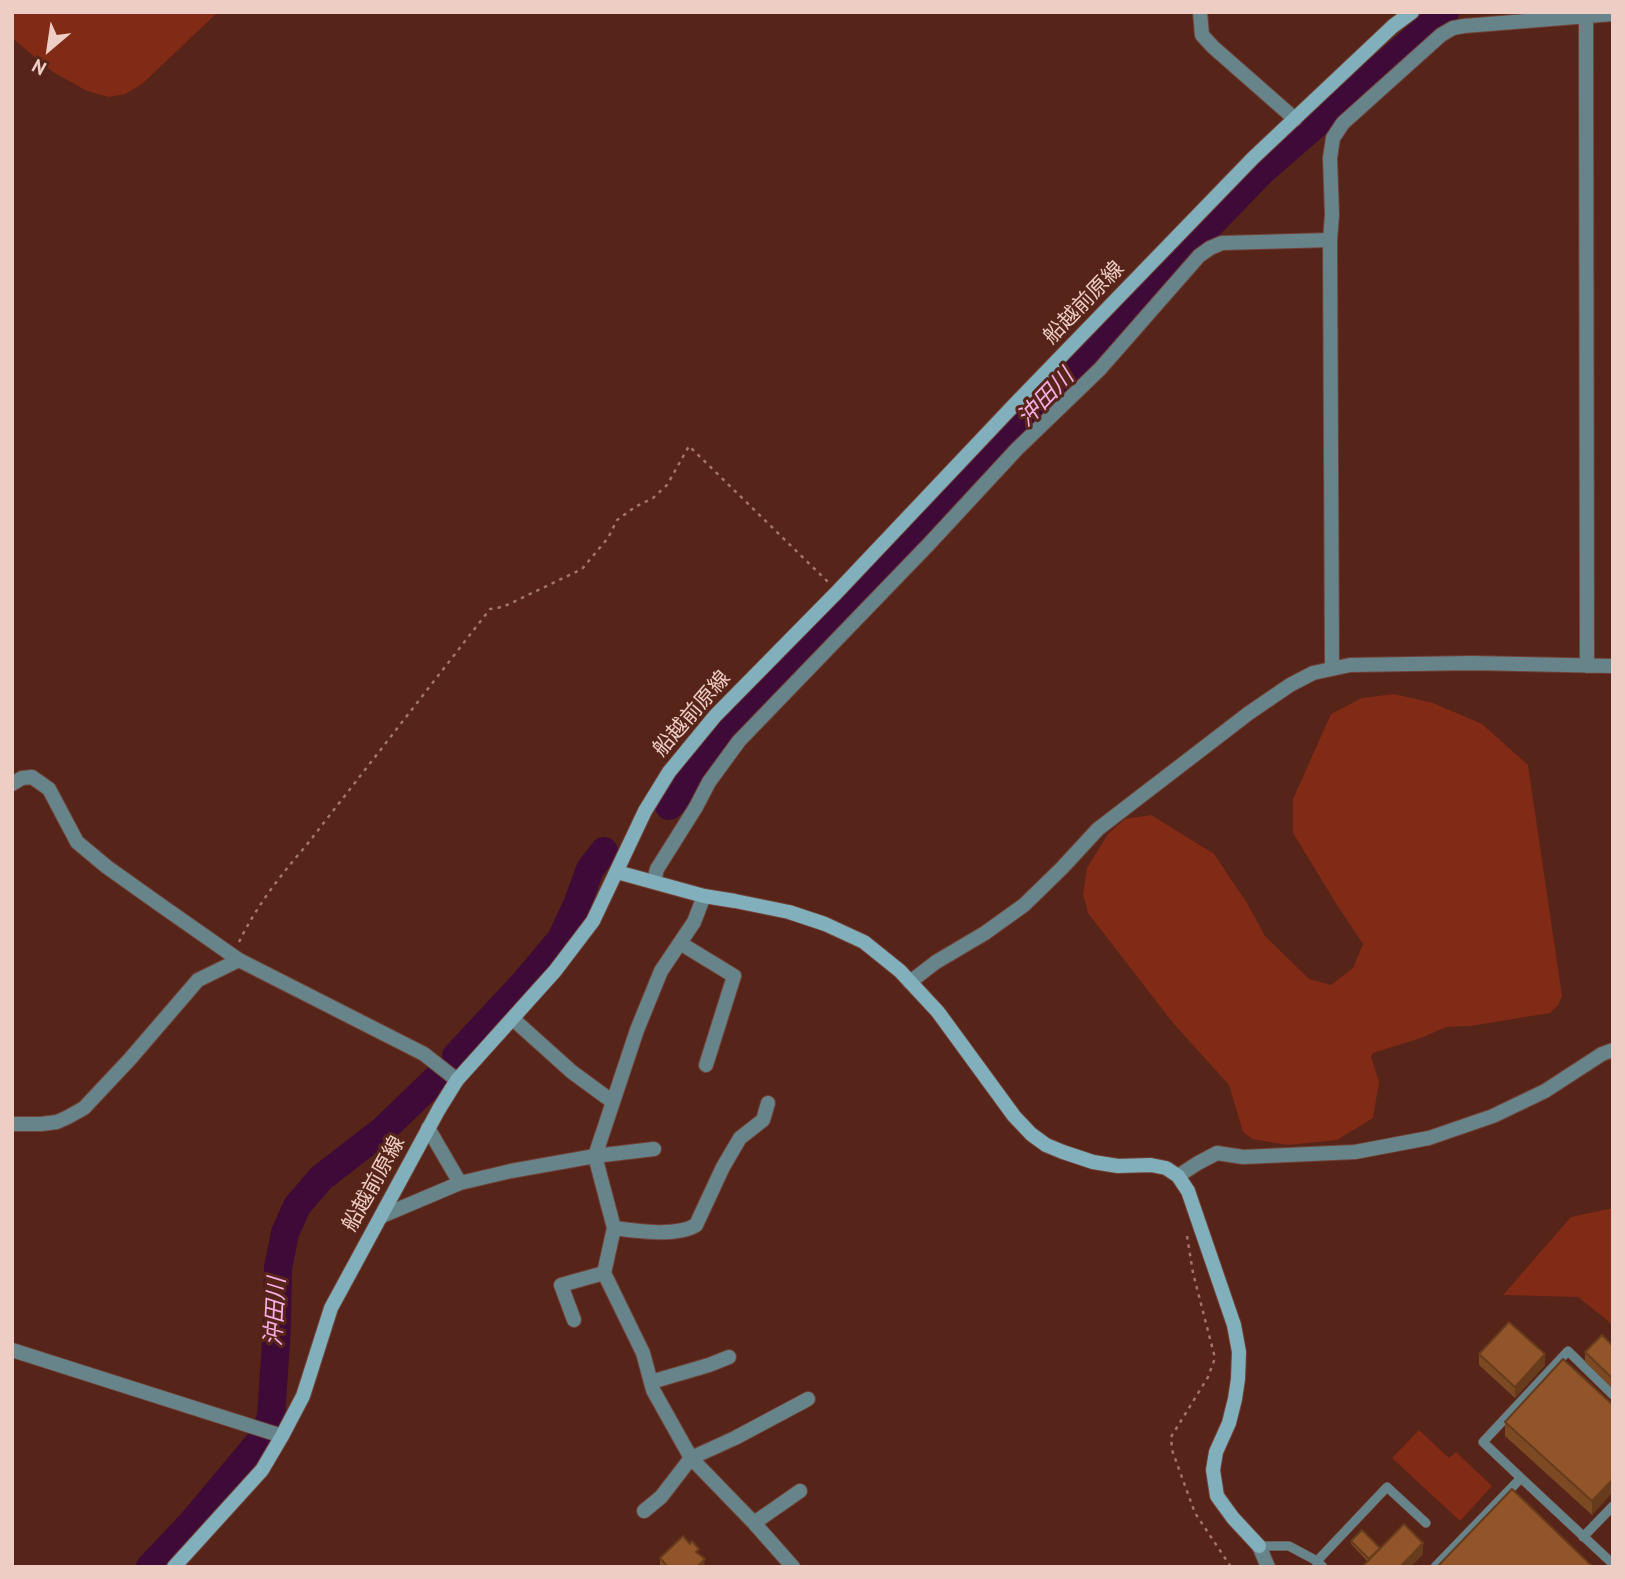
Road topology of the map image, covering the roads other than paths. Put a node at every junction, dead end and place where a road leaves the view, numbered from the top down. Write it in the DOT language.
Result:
graph roads {
  1 [pos="1200,12"];
  2 [pos="1412,12"];
  3 [pos="1613,14"];
  4 [pos="1586,16"];
  5 [pos="1295,119"];
  6 [pos="1330,240"];
  7 [pos="1587,666"];
  8 [pos="1613,666"];
  9 [pos="1332,668"];
  10 [pos="12,784"];
  11 [pos="617,872"];
  12 [pos="654,881"];
  13 [pos="704,896"];
  14 [pos="680,943"];
  15 [pos="236,957"];
  16 [pos="910,982"];
  17 [pos="513,1019"];
  18 [pos="1613,1050"];
  19 [pos="706,1065"];
  20 [pos="457,1080"];
  21 [pos="613,1102"];
  22 [pos="768,1103"];
  23 [pos="12,1124"];
  24 [pos="428,1128"];
  25 [pos="654,1149"];
  26 [pos="595,1156"];
  27 [pos="1178,1176"];
  28 [pos="460,1183"];
  29 [pos="382,1216"];
  30 [pos="614,1228"];
  31 [pos="604,1273"];
  32 [pos="574,1320"];
  33 [pos="12,1350"];
  34 [pos="729,1357"];
  35 [pos="651,1382"];
  36 [pos="1613,1395"];
  37 [pos="808,1399"];
  38 [pos="282,1436"];
  39 [pos="691,1458"];
  40 [pos="1521,1478"];
  41 [pos="800,1492"];
  42 [pos="1613,1506"];
  43 [pos="650,1514"];
  44 [pos="754,1523"];
  45 [pos="1426,1523"];
  46 [pos="1583,1537"];
  47 [pos="1259,1546"];
  48 [pos="1613,1564"];
  49 [pos="1319,1565"];
  50 [pos="174,1567"];
  51 [pos="793,1567"];
  52 [pos="1268,1567"];
  53 [pos="1435,1567"];
  1 -- 5 [label="street"];
  2 -- 5 [label="main road, 船越前原線"];
  3 -- 4 [label="street"];
  4 -- 6 [label="street"];
  4 -- 7 [label="street"];
  5 -- 11 [label="main road, 船越前原線"];
  6 -- 9 [label="street"];
  6 -- 12 [label="street"];
  7 -- 8 [label="street"];
  7 -- 9 [label="street"];
  9 -- 16 [label="street"];
  10 -- 15 [label="street"];
  11 -- 12 [label="main road"];
  11 -- 17 [label="main road, 船越前原線"];
  12 -- 13 [label="main road"];
  13 -- 14 [label="street"];
  13 -- 16 [label="main road"];
  14 -- 19 [label="street"];
  14 -- 21 [label="street"];
  15 -- 20 [label="street"];
  15 -- 23 [label="street"];
  16 -- 27 [label="main road"];
  17 -- 20 [label="main road, 船越前原線"];
  17 -- 21 [label="street"];
  18 -- 27 [label="street"];
  20 -- 24 [label="main road, 船越前原線"];
  21 -- 26 [label="street"];
  22 -- 30 [label="street"];
  24 -- 28 [label="street"];
  24 -- 29 [label="main road, 船越前原線"];
  25 -- 26 [label="street"];
  26 -- 28 [label="street"];
  26 -- 30 [label="street"];
  27 -- 47 [label="main road"];
  28 -- 29 [label="street"];
  29 -- 38 [label="main road, 船越前原線"];
  30 -- 31 [label="street"];
  31 -- 32 [label="street"];
  31 -- 35 [label="street"];
  33 -- 38 [label="street"];
  34 -- 35 [label="street"];
  35 -- 39 [label="street"];
  36 -- 40 [label="lane"];
  37 -- 39 [label="street"];
  38 -- 50 [label="main road, 船越前原線"];
  39 -- 43 [label="street"];
  39 -- 44 [label="street"];
  40 -- 46 [label="lane"];
  40 -- 53 [label="lane"];
  41 -- 44 [label="street"];
  42 -- 46 [label="lane"];
  44 -- 51 [label="street"];
  45 -- 49 [label="lane"];
  46 -- 48 [label="lane"];
  47 -- 49 [label="lane"];
  47 -- 52 [label="street"];
}
